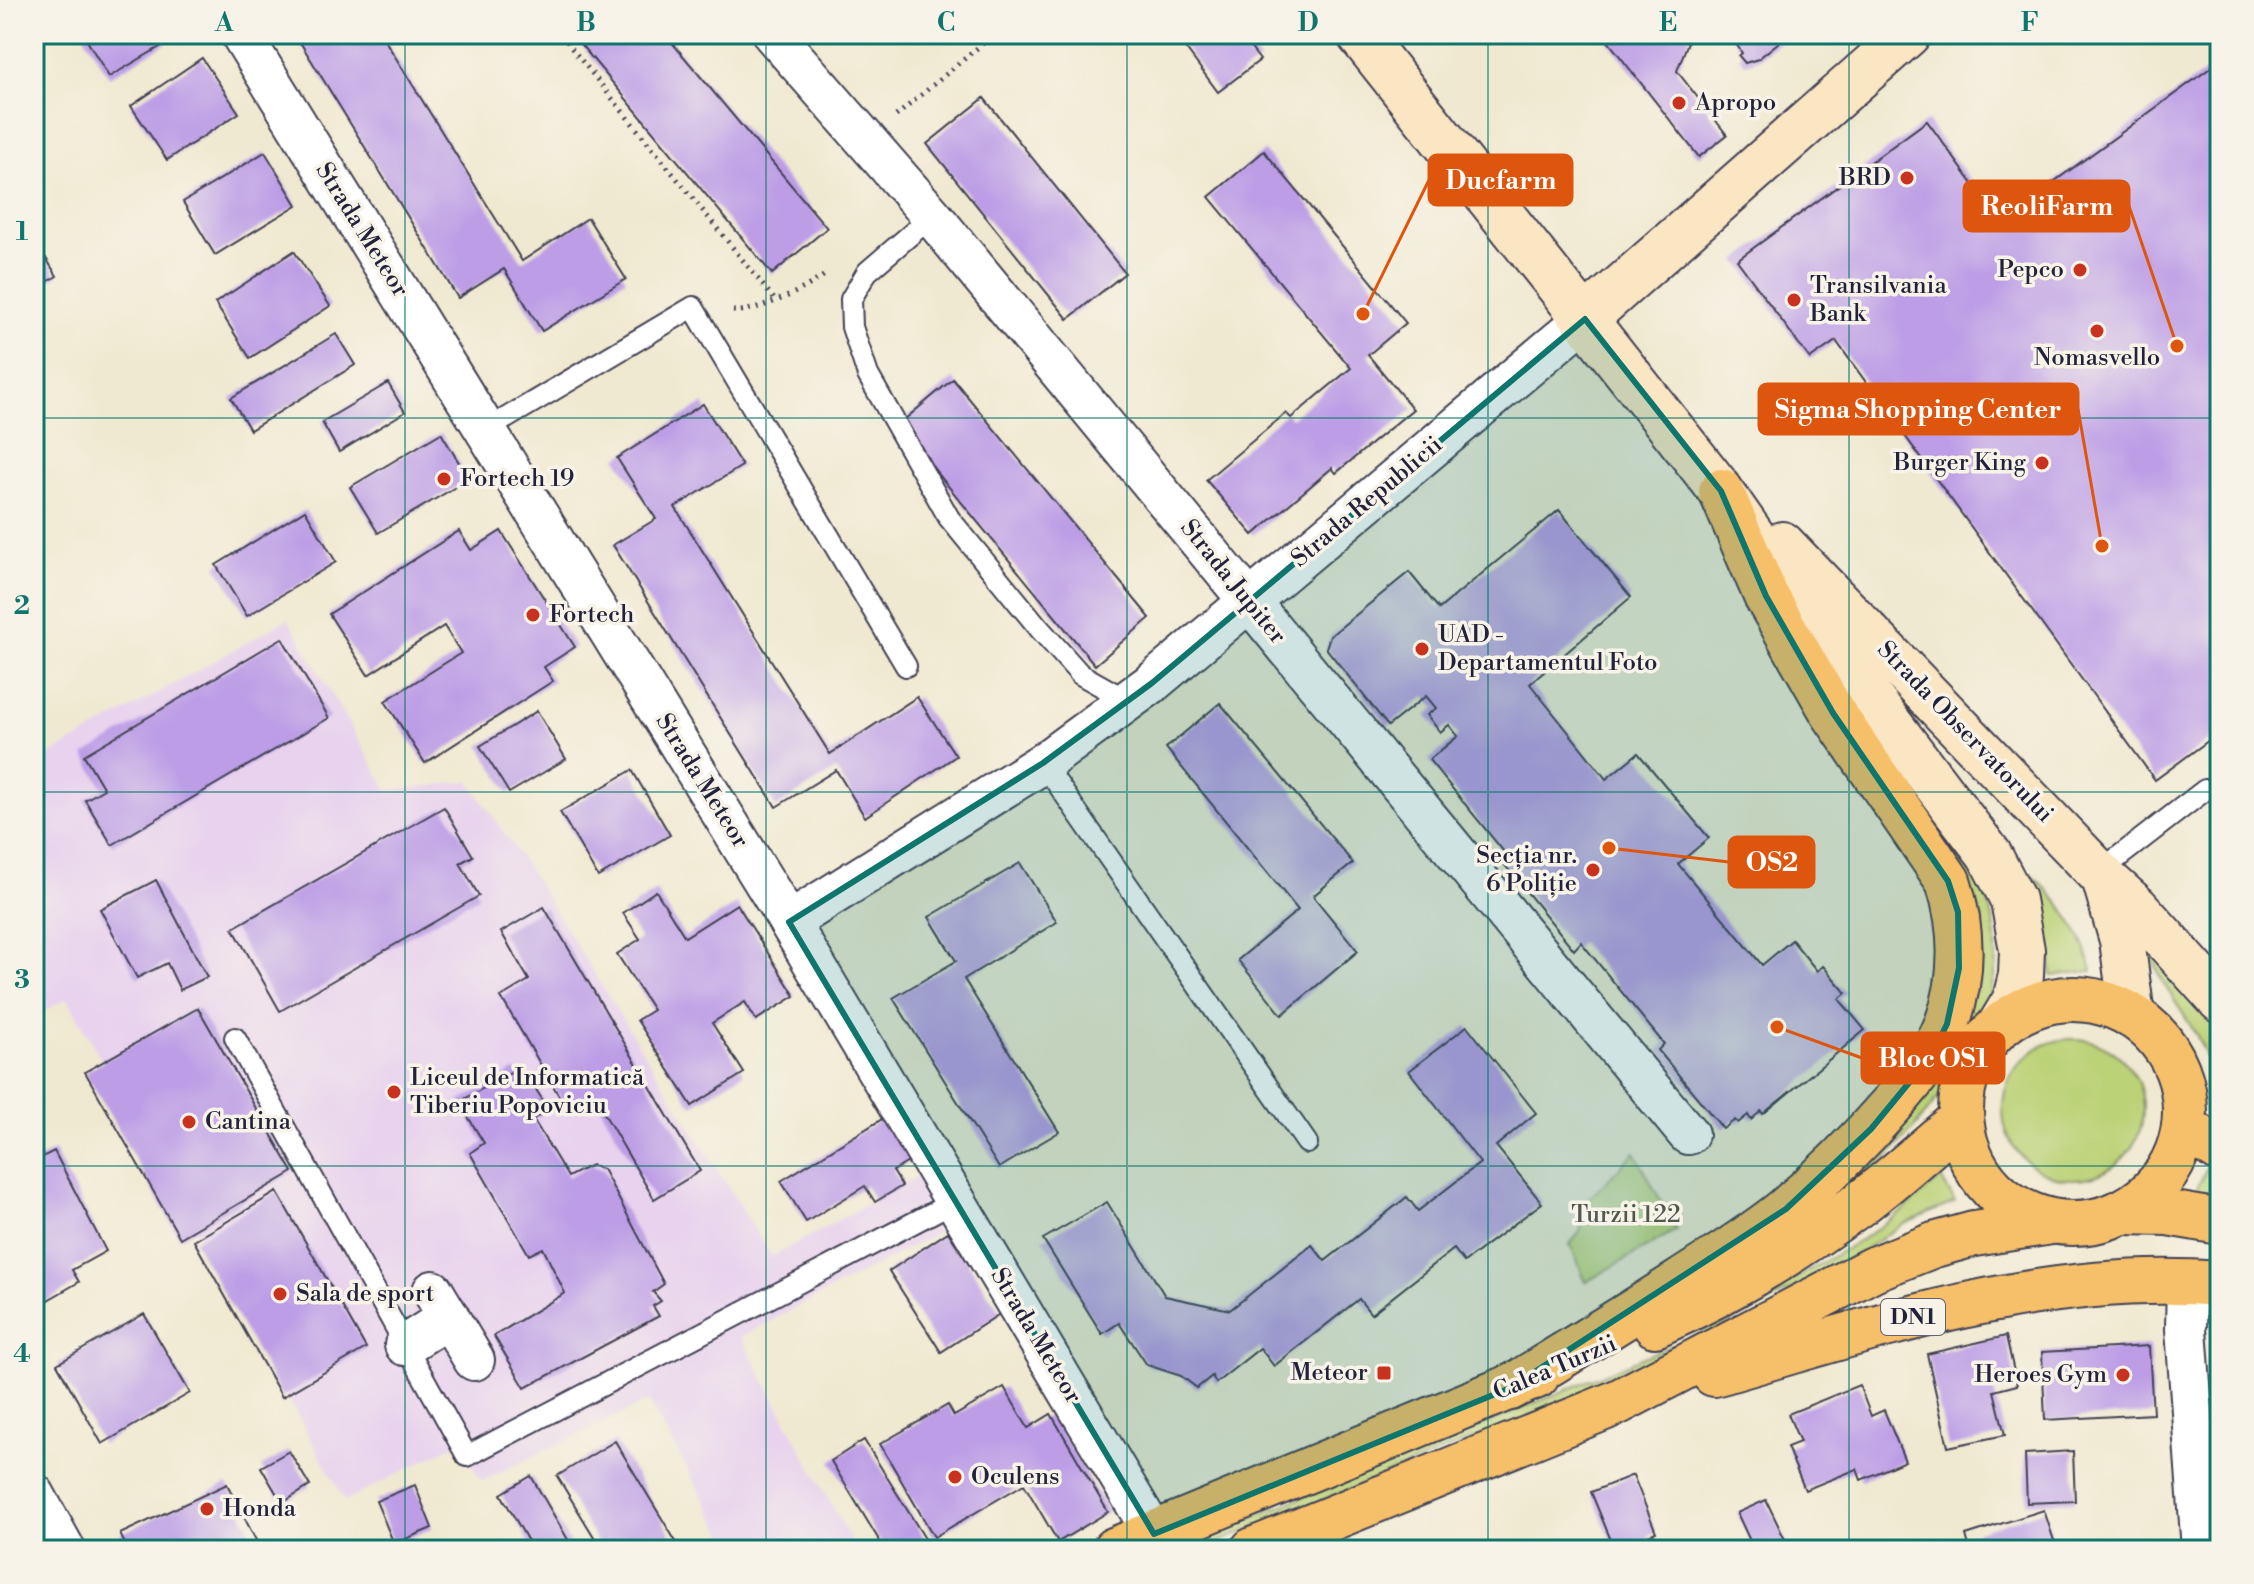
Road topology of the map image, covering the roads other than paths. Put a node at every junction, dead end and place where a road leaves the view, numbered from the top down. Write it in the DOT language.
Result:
graph roads {
  1 [pos="241,34"];
  2 [pos="773,34"];
  3 [pos="1359,34"];
  4 [pos="1908,34"];
  5 [pos="932,216"];
  6 [pos="1585,319"];
  7 [pos="486,430"];
  8 [pos="1721,491"];
  9 [pos="1249,601"];
  10 [pos="906,666"];
  11 [pos="1128,701"];
  12 [pos="1043,763"];
  13 [pos="2205,790"];
  14 [pos="2102,875"];
  15 [pos="789,922"];
  16 [pos="2220,1000"];
  17 [pos="2132,1016"];
  18 [pos="2000,1025"];
  19 [pos="235,1038"];
  20 [pos="1960,1120"];
  21 [pos="1688,1134"];
  22 [pos="2202,1138"];
  23 [pos="1307,1143"];
  24 [pos="955,1201"];
  25 [pos="2123,1212"];
  26 [pos="2051,1222"];
  27 [pos="2220,1222"];
  28 [pos="2203,1283"];
  29 [pos="405,1345"];
  30 [pos="474,1360"];
  31 [pos="1510,1388"];
  32 [pos="1616,1403"];
  33 [pos="34,1494"];
  34 [pos="1154,1534"];
  35 [pos="1277,1545"];
  36 [pos="65,1550"];
  37 [pos="1114,1550"];
  38 [pos="2202,1550"];
  1 -- 7 [label="street, Strada Meteor"];
  2 -- 5 [label="street, Strada Jupiter"];
  3 -- 6 [label="main road, Strada Observatorului"];
  4 -- 6 [label="main road, Strada Republicii"];
  5 -- 9 [label="street, Strada Jupiter"];
  5 -- 11 [label="lane"];
  6 -- 8 [label="main road, Strada Observatorului"];
  6 -- 9 [label="street, Strada Republicii"];
  7 -- 10 [label="lane"];
  7 -- 15 [label="street, Strada Meteor"];
  8 -- 14 [label="main road, Strada Observatorului"];
  8 -- 18 [label="main road, Strada Observatorului"];
  8 -- 31 [label="main road"];
  9 -- 11 [label="street, Strada Republicii"];
  9 -- 21 [label="street, Strada Jupiter"];
  11 -- 12 [label="street, Strada Republicii"];
  12 -- 15 [label="street, Strada Republicii"];
  12 -- 23 [label="lane"];
  13 -- 14 [label="lane"];
  14 -- 16 [label="main road"];
  14 -- 17 [label="main road, Strada Observatorului"];
  15 -- 24 [label="street, Strada Meteor"];
  17 -- 18 [label="main road, DN1"];
  17 -- 22 [label="main road, DN1"];
  18 -- 20 [label="main road, DN1"];
  19 -- 29 [label="lane"];
  20 -- 26 [label="main road, DN1"];
  20 -- 31 [label="main road, Calea Turzii"];
  22 -- 25 [label="main road, DN1"];
  24 -- 29 [label="lane"];
  24 -- 34 [label="street, Strada Meteor"];
  25 -- 26 [label="main road, DN1"];
  25 -- 27 [label="main road, DN1"];
  26 -- 32 [label="main road, DN1"];
  28 -- 32 [label="main road, DN1"];
  28 -- 38 [label="street"];
  29 -- 30 [label="street"];
  31 -- 34 [label="main road, Calea Turzii"];
  32 -- 35 [label="main road, DN1"];
  33 -- 36 [label="street"];
  34 -- 37 [label="main road, Calea Turzii"];
}
